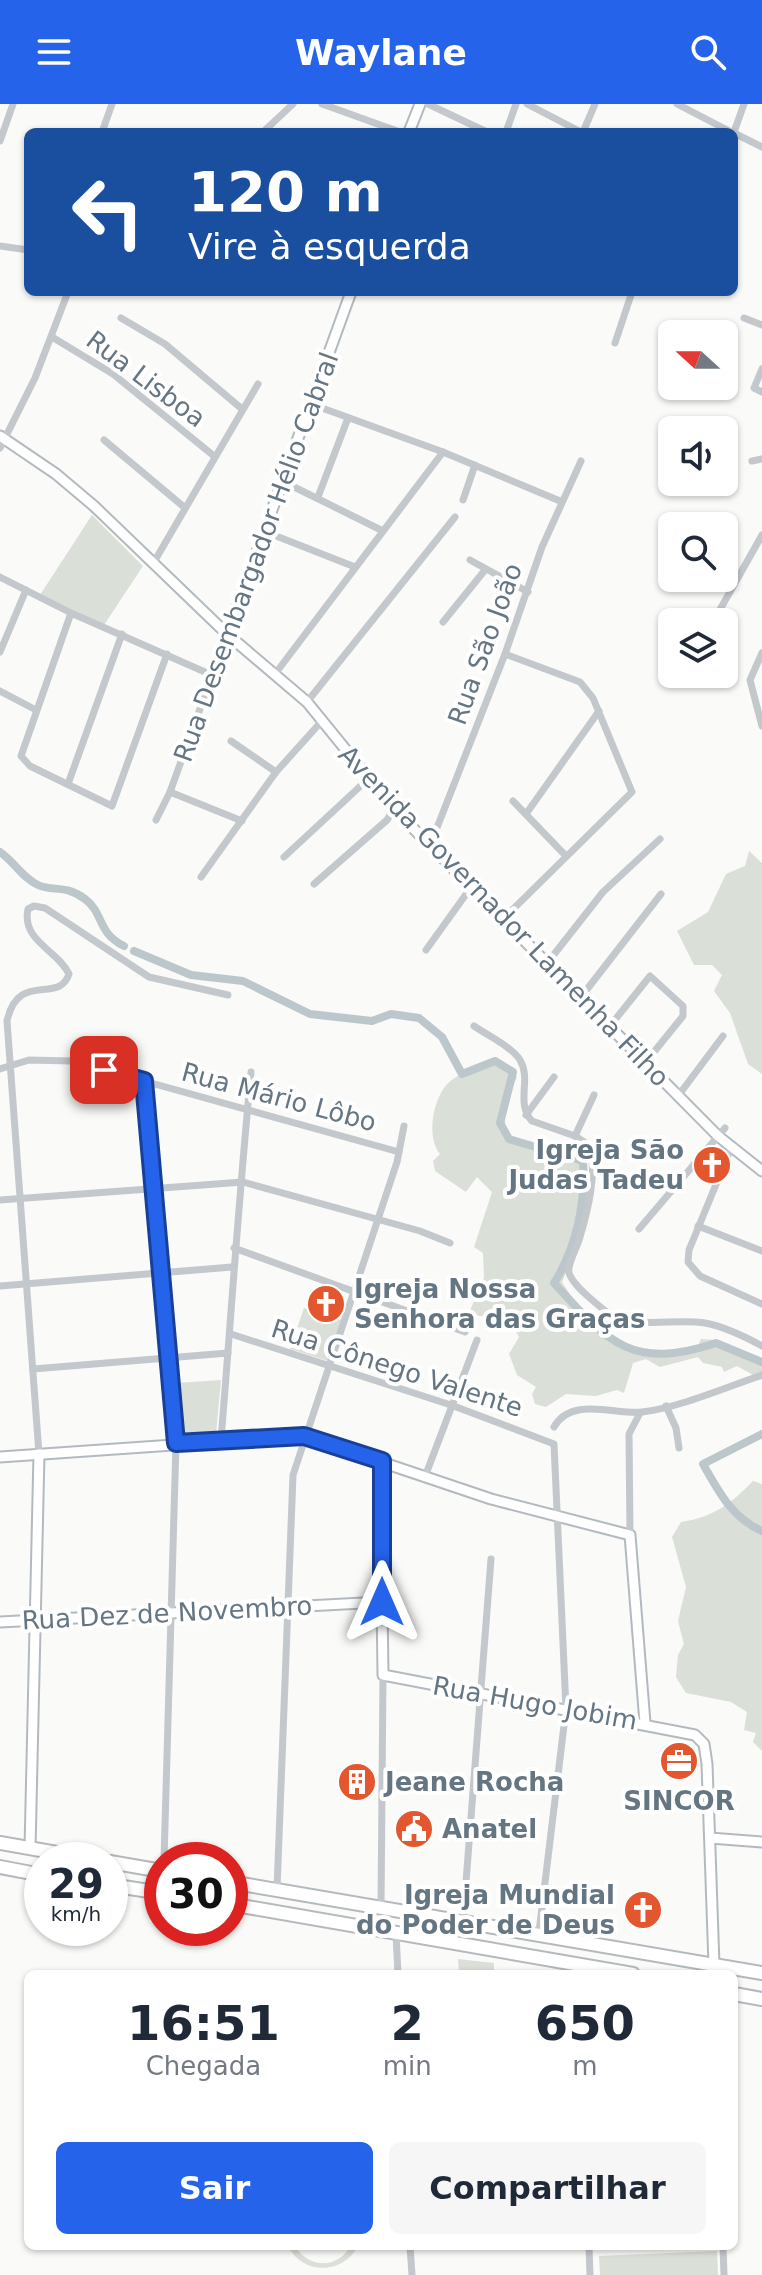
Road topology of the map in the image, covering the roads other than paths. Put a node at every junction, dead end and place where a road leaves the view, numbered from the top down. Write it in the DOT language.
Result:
graph roads {
  1 [pos="13,104"];
  2 [pos="112,104"];
  3 [pos="293,104"];
  4 [pos="322,104"];
  5 [pos="420,104"];
  6 [pos="428,104"];
  7 [pos="516,104"];
  8 [pos="527,104"];
  9 [pos="551,104"];
  10 [pos="595,104"];
  11 [pos="677,104"];
  12 [pos="744,104"];
  13 [pos="340,107"];
  14 [pos="548,114"];
  15 [pos="465,122"];
  16 [pos="103,128"];
  17 [pos="267,128"];
  18 [pos="390,128"];
  19 [pos="411,128"];
  20 [pos="463,128"];
  21 [pos="478,128"];
  22 [pos="507,128"];
  23 [pos="574,128"];
  24 [pos="584,128"];
  25 [pos="725,128"];
  26 [pos="735,128"];
  27 [pos="738,135"];
  28 [pos="0,141"];
  29 [pos="762,147"];
  30 [pos="0,246"];
  31 [pos="24,249"];
  32 [pos="67,296"];
  33 [pos="350,296"];
  34 [pos="631,296"];
  35 [pos="121,318"];
  36 [pos="744,318"];
  37 [pos="762,325"];
  38 [pos="52,337"];
  39 [pos="615,343"];
  40 [pos="762,369"];
  41 [pos="258,384"];
  42 [pos="758,390"];
  43 [pos="311,404"];
  44 [pos="242,409"];
  45 [pos="348,418"];
  46 [pos="104,440"];
  47 [pos="2,441"];
  48 [pos="443,452"];
  49 [pos="214,456"];
  50 [pos="762,459"];
  51 [pos="581,461"];
  52 [pos="752,461"];
  53 [pos="475,465"];
  54 [pos="284,482"];
  55 [pos="318,497"];
  56 [pos="463,500"];
  57 [pos="560,501"];
  58 [pos="184,507"];
  59 [pos="455,517"];
  60 [pos="383,531"];
  61 [pos="266,532"];
  62 [pos="762,535"];
  63 [pos="470,560"];
  64 [pos="154,562"];
  65 [pos="355,567"];
  66 [pos="485,570"];
  67 [pos="0,577"];
  68 [pos="26,590"];
  69 [pos="528,592"];
  70 [pos="721,608"];
  71 [pos="71,613"];
  72 [pos="443,622"];
  73 [pos="122,634"];
  74 [pos="227,634"];
  75 [pos="2,637"];
  76 [pos="0,652"];
  77 [pos="762,653"];
  78 [pos="167,654"];
  79 [pos="505,654"];
  80 [pos="275,674"];
  81 [pos="214,676"];
  82 [pos="0,691"];
  83 [pos="307,702"];
  84 [pos="36,710"];
  85 [pos="599,711"];
  86 [pos="321,722"];
  87 [pos="762,726"];
  88 [pos="345,735"];
  89 [pos="231,741"];
  90 [pos="339,745"];
  91 [pos="276,772"];
  92 [pos="367,780"];
  93 [pos="68,784"];
  94 [pos="170,792"];
  95 [pos="513,801"];
  96 [pos="394,809"];
  97 [pos="526,814"];
  98 [pos="156,820"];
  99 [pos="242,821"];
  100 [pos="660,839"];
  101 [pos="431,843"];
  102 [pos="565,855"];
  103 [pos="284,857"];
  104 [pos="201,877"];
  105 [pos="314,884"];
  106 [pos="472,886"];
  107 [pos="661,894"];
  108 [pos="503,919"];
  109 [pos="426,950"];
  110 [pos="548,962"];
  111 [pos="228,995"];
  112 [pos="581,997"];
  113 [pos="474,1026"];
  114 [pos="610,1026"];
  115 [pos="723,1036"];
  116 [pos="645,1063"];
  117 [pos="9,1065"];
  118 [pos="0,1069"];
  119 [pos="251,1072"];
  120 [pos="554,1077"];
  121 [pos="144,1081"];
  122 [pos="594,1095"];
  123 [pos="678,1096"];
  124 [pos="248,1109"];
  125 [pos="526,1115"];
  126 [pos="404,1126"];
  127 [pos="722,1132"];
  128 [pos="575,1136"];
  129 [pos="731,1148"];
  130 [pos="399,1152"];
  131 [pos="762,1171"];
  132 [pos="243,1182"];
  133 [pos="154,1189"];
  134 [pos="19,1198"];
  135 [pos="0,1200"];
  136 [pos="377,1220"];
  137 [pos="698,1226"];
  138 [pos="639,1229"];
  139 [pos="450,1243"];
  140 [pos="234,1248"];
  141 [pos="762,1251"];
  142 [pos="232,1267"];
  143 [pos="161,1273"];
  144 [pos="26,1284"];
  145 [pos="0,1286"];
  146 [pos="353,1293"];
  147 [pos="762,1304"];
  148 [pos="465,1332"];
  149 [pos="231,1334"];
  150 [pos="477,1340"];
  151 [pos="762,1346"];
  152 [pos="228,1353"];
  153 [pos="168,1358"];
  154 [pos="329,1365"];
  155 [pos="33,1369"];
  156 [pos="760,1376"];
  157 [pos="451,1405"];
  158 [pos="666,1406"];
  159 [pos="640,1413"];
  160 [pos="554,1427"];
  161 [pos="304,1436"];
  162 [pos="221,1440"];
  163 [pos="176,1443"];
  164 [pos="679,1448"];
  165 [pos="39,1454"];
  166 [pos="0,1457"];
  167 [pos="382,1461"];
  168 [pos="426,1474"];
  169 [pos="557,1519"];
  170 [pos="630,1535"];
  171 [pos="491,1559"];
  172 [pos="382,1602"];
  173 [pos="286,1607"];
  174 [pos="172,1613"];
  175 [pos="38,1620"];
  176 [pos="0,1622"];
  177 [pos="171,1643"];
  178 [pos="181,1643"];
  179 [pos="181,1660"];
  180 [pos="170,1661"];
  181 [pos="383,1675"];
  182 [pos="481,1693"];
  183 [pos="566,1709"];
  184 [pos="640,1722"];
  185 [pos="710,1838"];
  186 [pos="30,1842"];
  187 [pos="165,1842"];
  188 [pos="762,1842"];
  189 [pos="0,1843"];
  190 [pos="24,1848"];
  191 [pos="0,1867"];
  192 [pos="24,1872"];
  193 [pos="248,1885"];
  194 [pos="277,1889"];
  195 [pos="248,1907"];
  196 [pos="381,1908"];
  197 [pos="463,1921"];
  198 [pos="539,1932"];
  199 [pos="396,1934"];
  200 [pos="714,1965"];
  201 [pos="578,1968"];
  202 [pos="398,1970"];
  203 [pos="762,1973"];
  204 [pos="738,1995"];
  205 [pos="762,1999"];
  206 [pos="410,2250"];
  207 [pos="589,2250"];
  208 [pos="723,2250"];
  209 [pos="412,2275"];
  210 [pos="590,2275"];
  211 [pos="724,2275"];
  1 -- 28 [label="street"];
  2 -- 16 [label="street"];
  3 -- 17 [label="street"];
  4 -- 13 [label="street"];
  5 -- 19 [label="street"];
  6 -- 15 [label="street"];
  7 -- 22 [label="street"];
  8 -- 14 [label="street"];
  9 -- 14 [label="street"];
  10 -- 24 [label="street"];
  11 -- 25 [label="street"];
  12 -- 26 [label="street"];
  13 -- 18 [label="street"];
  14 -- 23 [label="street"];
  15 -- 20 [label="street"];
  15 -- 21 [label="street"];
  27 -- 29 [label="street"];
  30 -- 31 [label="street"];
  32 -- 38 [label="street"];
  33 -- 43 [label="street, Rua Desembargador Hélio Cabral"];
  34 -- 39 [label="street"];
  35 -- 44 [label="street"];
  36 -- 37 [label="street"];
  38 -- 47 [label="street"];
  38 -- 49 [label="street, Rua Lisboa"];
  40 -- 42 [label="street"];
  41 -- 44 [label="street"];
  43 -- 45 [label="street"];
  43 -- 54 [label="street, Rua Desembargador Hélio Cabral"];
  44 -- 49 [label="street"];
  45 -- 48 [label="street"];
  45 -- 55 [label="street"];
  46 -- 58 [label="street"];
  47 -- 64 [label="street, Avenida Governador Lamenha Filho"];
  48 -- 53 [label="street"];
  48 -- 60 [label="street"];
  49 -- 58 [label="street"];
  50 -- 52 [label="street"];
  51 -- 57 [label="street, Rua São João"];
  53 -- 56 [label="street"];
  53 -- 57 [label="street"];
  54 -- 55 [label="street"];
  54 -- 61 [label="street, Rua Desembargador Hélio Cabral"];
  55 -- 60 [label="street"];
  57 -- 69 [label="street, Rua São João"];
  58 -- 64 [label="street"];
  59 -- 83 [label="street"];
  60 -- 65 [label="street"];
  61 -- 65 [label="street"];
  61 -- 74 [label="street, Rua Desembargador Hélio Cabral"];
  62 -- 70 [label="street"];
  63 -- 66 [label="street"];
  64 -- 74 [label="street, Avenida Governador Lamenha Filho"];
  65 -- 80 [label="street"];
  66 -- 69 [label="street"];
  66 -- 72 [label="street"];
  67 -- 68 [label="street"];
  68 -- 71 [label="street"];
  68 -- 75 [label="street"];
  69 -- 79 [label="street, Rua São João"];
  71 -- 73 [label="street"];
  71 -- 84 [label="street"];
  73 -- 78 [label="street"];
  73 -- 93 [label="street"];
  74 -- 80 [label="street, Avenida Governador Lamenha Filho"];
  74 -- 81 [label="street, Rua Desembargador Hélio Cabral"];
  75 -- 76 [label="street"];
  77 -- 87 [label="street"];
  78 -- 81 [label="street"];
  78 -- 93 [label="street"];
  79 -- 85 [label="street"];
  79 -- 101 [label="street, Rua São João"];
  80 -- 83 [label="street, Avenida Governador Lamenha Filho"];
  81 -- 94 [label="street, Rua Desembargador Hélio Cabral"];
  82 -- 84 [label="street"];
  83 -- 86 [label="street, Avenida Governador Lamenha Filho"];
  84 -- 93 [label="street"];
  85 -- 97 [label="street"];
  85 -- 102 [label="street"];
  86 -- 90 [label="street, Avenida Governador Lamenha Filho"];
  86 -- 91 [label="street"];
  88 -- 90 [label="street"];
  89 -- 91 [label="street"];
  90 -- 92 [label="street, Avenida Governador Lamenha Filho"];
  91 -- 99 [label="street"];
  92 -- 96 [label="street, Avenida Governador Lamenha Filho"];
  92 -- 103 [label="street"];
  94 -- 98 [label="street, Rua Desembargador Hélio Cabral"];
  94 -- 99 [label="street"];
  95 -- 97 [label="street"];
  96 -- 101 [label="street, Avenida Governador Lamenha Filho"];
  96 -- 105 [label="street"];
  97 -- 102 [label="street"];
  99 -- 104 [label="street"];
  100 -- 110 [label="street"];
  101 -- 106 [label="street, Avenida Governador Lamenha Filho"];
  102 -- 108 [label="street"];
  106 -- 108 [label="street, Avenida Governador Lamenha Filho"];
  106 -- 109 [label="street"];
  107 -- 112 [label="street"];
  108 -- 110 [label="street, Avenida Governador Lamenha Filho"];
  110 -- 112 [label="street, Avenida Governador Lamenha Filho"];
  111 -- 117 [label="street"];
  112 -- 114 [label="street, Avenida Governador Lamenha Filho"];
  113 -- 125 [label="street"];
  114 -- 116 [label="street, Avenida Governador Lamenha Filho"];
  114 -- 116 [label="street"];
  115 -- 123 [label="street"];
  116 -- 123 [label="street, Avenida Governador Lamenha Filho"];
  117 -- 118 [label="street, Rua Mário Lôbo"];
  117 -- 121 [label="street, Rua Mário Lôbo"];
  117 -- 134 [label="street"];
  119 -- 124 [label="street"];
  120 -- 125 [label="street"];
  121 -- 124 [label="street, Rua Mário Lôbo"];
  121 -- 133 [label="street"];
  122 -- 128 [label="street"];
  123 -- 127 [label="street, Avenida Governador Lamenha Filho"];
  124 -- 130 [label="street, Rua Mário Lôbo"];
  124 -- 132 [label="street"];
  125 -- 128 [label="street"];
  126 -- 130 [label="street"];
  127 -- 129 [label="street, Avenida Governador Lamenha Filho"];
  127 -- 138 [label="street"];
  128 -- 151 [label="street"];
  129 -- 131 [label="street, Avenida Governador Lamenha Filho"];
  129 -- 137 [label="street"];
  130 -- 136 [label="street"];
  132 -- 133 [label="street"];
  132 -- 136 [label="street"];
  132 -- 140 [label="street"];
  133 -- 134 [label="street"];
  133 -- 143 [label="street"];
  134 -- 135 [label="street"];
  134 -- 144 [label="street"];
  136 -- 139 [label="street"];
  136 -- 146 [label="street"];
  137 -- 141 [label="street"];
  137 -- 147 [label="street"];
  140 -- 142 [label="street"];
  140 -- 146 [label="street"];
  142 -- 143 [label="street"];
  142 -- 149 [label="street"];
  143 -- 144 [label="street"];
  143 -- 153 [label="street"];
  144 -- 145 [label="street"];
  144 -- 155 [label="street"];
  146 -- 148 [label="street"];
  146 -- 154 [label="street"];
  149 -- 152 [label="street"];
  149 -- 154 [label="street, Rua Cônego Valente"];
  150 -- 157 [label="street"];
  152 -- 153 [label="street"];
  152 -- 162 [label="street"];
  153 -- 155 [label="street"];
  153 -- 163 [label="street"];
  154 -- 157 [label="street, Rua Cônego Valente"];
  154 -- 161 [label="street"];
  155 -- 165 [label="street"];
  156 -- 158 [label="street"];
  157 -- 168 [label="street"];
  157 -- 169 [label="street, Rua Cônego Valente"];
  158 -- 159 [label="street"];
  158 -- 164 [label="street"];
  159 -- 160 [label="street"];
  159 -- 170 [label="street"];
  161 -- 162 [label="street"];
  161 -- 167 [label="street"];
  161 -- 173 [label="street"];
  162 -- 163 [label="street"];
  163 -- 165 [label="street"];
  163 -- 174 [label="street"];
  165 -- 166 [label="street"];
  165 -- 175 [label="street"];
  167 -- 168 [label="street"];
  167 -- 172 [label="street"];
  168 -- 169 [label="street"];
  169 -- 170 [label="street"];
  169 -- 183 [label="street"];
  170 -- 184 [label="street"];
  171 -- 182 [label="street"];
  172 -- 173 [label="street, Rua Dez de Novembro"];
  172 -- 181 [label="street"];
  173 -- 174 [label="street, Rua Dez de Novembro"];
  173 -- 194 [label="street"];
  174 -- 175 [label="street, Rua Dez de Novembro"];
  174 -- 177 [label="street"];
  175 -- 176 [label="street, Rua Dez de Novembro"];
  175 -- 186 [label="street"];
  177 -- 178 [label="street"];
  177 -- 180 [label="street"];
  179 -- 180 [label="street"];
  180 -- 187 [label="street"];
  181 -- 182 [label="street, Rua Hugo Jobim"];
  181 -- 196 [label="street"];
  182 -- 183 [label="street, Rua Hugo Jobim"];
  182 -- 197 [label="street"];
  183 -- 184 [label="street, Rua Hugo Jobim"];
  183 -- 198 [label="street"];
  184 -- 185 [label="street, Rua Hugo Jobim"];
  185 -- 188 [label="street"];
  185 -- 200 [label="street"];
  189 -- 190 [label="highway"];
  191 -- 192 [label="highway"];
  193 -- 194 [label="highway"];
  194 -- 196 [label="highway"];
  195 -- 199 [label="highway"];
  196 -- 197 [label="highway"];
  197 -- 198 [label="highway"];
  198 -- 200 [label="highway"];
  199 -- 201 [label="highway"];
  199 -- 202 [label="street"];
  200 -- 203 [label="highway"];
  204 -- 205 [label="highway"];
  206 -- 209 [label="street"];
  207 -- 210 [label="street"];
  208 -- 211 [label="street"];
}
